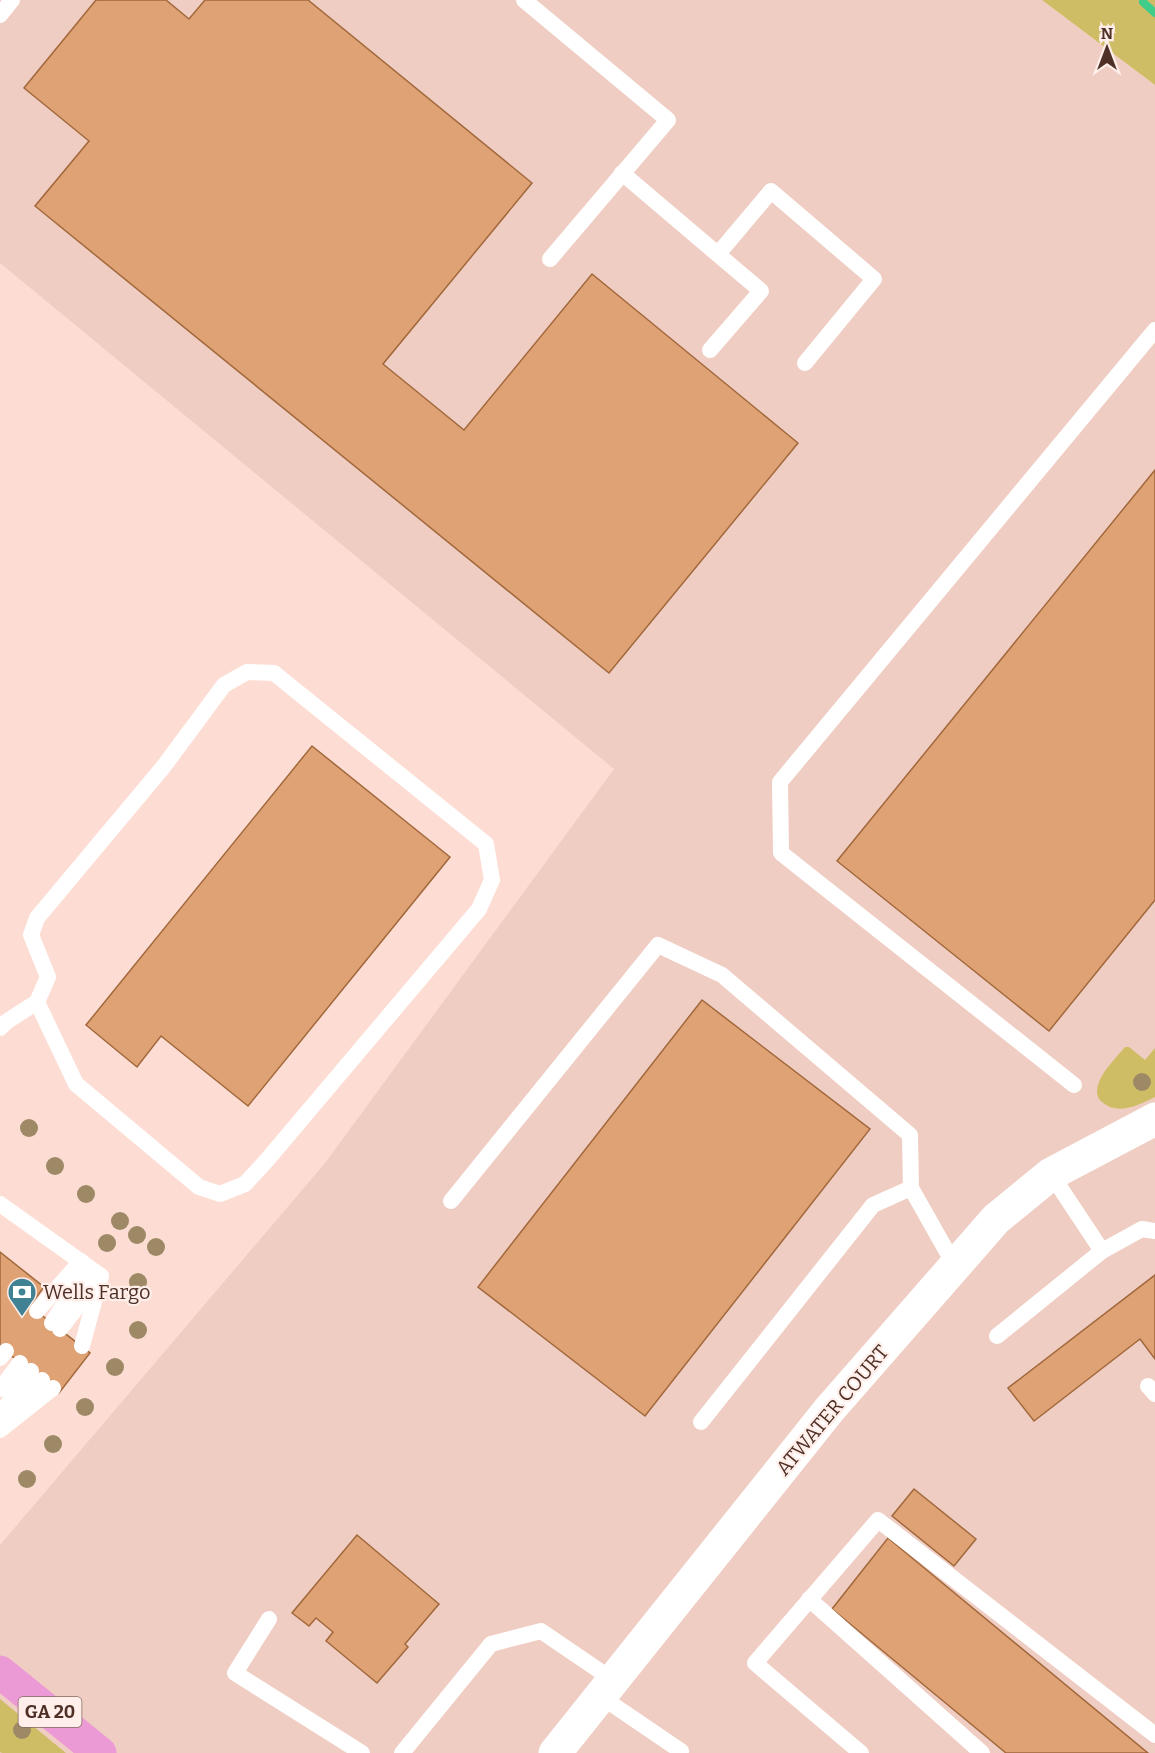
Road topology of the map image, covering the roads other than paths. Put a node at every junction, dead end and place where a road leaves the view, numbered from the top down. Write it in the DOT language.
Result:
graph roads {
  1 [pos="12,0"];
  2 [pos="524,0"];
  3 [pos="0,15"];
  4 [pos="622,173"];
  5 [pos="718,254"];
  6 [pos="550,259"];
  7 [pos="1155,330"];
  8 [pos="710,350"];
  9 [pos="805,363"];
  10 [pos="37,1002"];
  11 [pos="0,1028"];
  12 [pos="1074,1085"];
  13 [pos="1155,1119"];
  14 [pos="1051,1173"];
  15 [pos="911,1188"];
  16 [pos="451,1201"];
  17 [pos="0,1204"];
  18 [pos="1155,1231"];
  19 [pos="1102,1251"];
  20 [pos="955,1266"];
  21 [pos="90,1268"];
  22 [pos="37,1311"];
  23 [pos="997,1336"];
  24 [pos="37,1375"];
  25 [pos="0,1389"];
  26 [pos="0,1415"];
  27 [pos="701,1422"];
  28 [pos="0,1424"];
  29 [pos="0,1430"];
  30 [pos="809,1599"];
  31 [pos="269,1619"];
  32 [pos="0,1672"];
  33 [pos="607,1688"];
  34 [pos="1155,1735"];
  35 [pos="684,1752"];
  36 [pos="100,1753"];
  37 [pos="362,1753"];
  38 [pos="402,1753"];
  39 [pos="555,1753"];
  40 [pos="861,1753"];
  41 [pos="982,1753"];
  1 -- 3 [label="lane"];
  2 -- 4 [label="lane"];
  4 -- 5 [label="lane"];
  4 -- 6 [label="lane"];
  5 -- 8 [label="lane"];
  5 -- 9 [label="lane"];
  7 -- 12 [label="lane"];
  10 -- 10 [label="lane"];
  10 -- 11 [label="lane"];
  13 -- 14 [label="street, ATWATER COURT"];
  14 -- 19 [label="lane"];
  14 -- 20 [label="street, ATWATER COURT"];
  15 -- 16 [label="lane"];
  15 -- 20 [label="lane"];
  15 -- 27 [label="lane"];
  17 -- 21 [label="lane"];
  18 -- 19 [label="lane"];
  19 -- 23 [label="lane"];
  20 -- 33 [label="street, ATWATER COURT"];
  21 -- 21 [label="lane"];
  21 -- 22 [label="lane"];
  24 -- 25 [label="lane"];
  24 -- 26 [label="lane"];
  24 -- 28 [label="lane"];
  24 -- 29 [label="lane"];
  30 -- 34 [label="lane"];
  30 -- 40 [label="lane"];
  30 -- 41 [label="lane"];
  31 -- 37 [label="lane"];
  32 -- 36 [label="highway, GA 20"];
  33 -- 35 [label="lane"];
  33 -- 38 [label="lane"];
  33 -- 39 [label="street, ATWATER COURT"];
}
